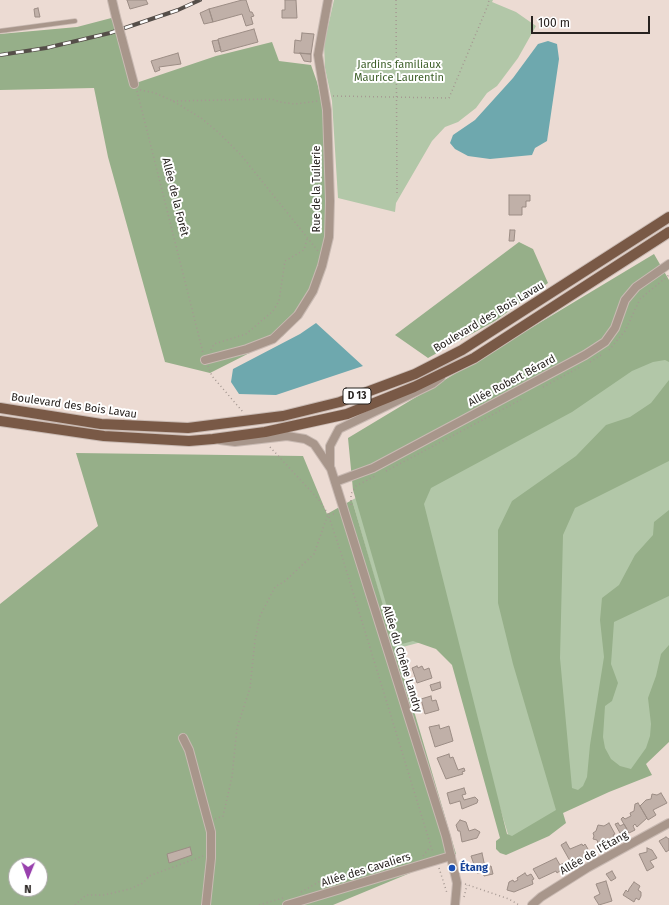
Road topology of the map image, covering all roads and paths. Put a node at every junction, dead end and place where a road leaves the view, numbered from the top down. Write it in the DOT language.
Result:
graph roads {
  1 [pos="112,0"];
  2 [pos="328,0"];
  3 [pos="396,0"];
  4 [pos="489,0"];
  5 [pos="75,20"];
  6 [pos="0,30"];
  7 [pos="135,87"];
  8 [pos="397,96"];
  9 [pos="325,98"];
  10 [pos="173,101"];
  11 [pos="397,193"];
  12 [pos="669,217"];
  13 [pos="669,232"];
  14 [pos="307,239"];
  15 [pos="325,255"];
  16 [pos="669,264"];
  17 [pos="205,360"];
  18 [pos="449,371"];
  19 [pos="0,408"];
  20 [pos="246,414"];
  21 [pos="0,420"];
  22 [pos="213,439"];
  23 [pos="266,442"];
  24 [pos="331,468"];
  25 [pos="335,482"];
  26 [pos="344,512"];
  27 [pos="328,514"];
  28 [pos="183,738"];
  29 [pos="208,820"];
  30 [pos="669,823"];
  31 [pos="430,847"];
  32 [pos="211,853"];
  33 [pos="450,856"];
  34 [pos="436,860"];
  35 [pos="457,883"];
  36 [pos="467,884"];
  37 [pos="445,886"];
  38 [pos="449,898"];
  39 [pos="464,898"];
  40 [pos="75,905"];
  41 [pos="206,905"];
  42 [pos="287,905"];
  43 [pos="455,905"];
  44 [pos="519,905"];
  45 [pos="532,905"];
  1 -- 7 [label="street, bridge"];
  2 -- 9 [label="street, Rue de la Tuilerie"];
  3 -- 8 [label="path"];
  4 -- 8 [label="path"];
  5 -- 6 [label="lane"];
  7 -- 10 [label="path"];
  7 -- 17 [label="path, Allée de la Forêt"];
  8 -- 9 [label="path"];
  8 -- 11 [label="path"];
  9 -- 10 [label="path"];
  9 -- 15 [label="street, Rue de la Tuilerie"];
  10 -- 14 [label="path"];
  12 -- 19 [label="main road, Boulevard des Bois Lavau / D 13"];
  13 -- 18 [label="main road, D 13"];
  14 -- 15 [label="path"];
  14 -- 17 [label="path"];
  15 -- 17 [label="street, Rue de la Tuilerie"];
  16 -- 25 [label="street, Allée Robert Bérard"];
  17 -- 20 [label="path, Allée de la Forêt"];
  18 -- 22 [label="main road, D 13"];
  18 -- 24 [label="street, Allée du Chêne Landry"];
  21 -- 22 [label="main road, D 13"];
  22 -- 24 [label="street, Allée du Chêne Landry"];
  23 -- 27 [label="path"];
  24 -- 25 [label="street, Allée du Chêne Landry"];
  25 -- 26 [label="street, Allée du Chêne Landry"];
  26 -- 27 [label="path"];
  26 -- 33 [label="street, Allée du Chêne Landry"];
  27 -- 29 [label="path"];
  27 -- 31 [label="path"];
  28 -- 29 [label="street"];
  29 -- 32 [label="street"];
  30 -- 45 [label="street, Allée de l’Étang"];
  32 -- 40 [label="path"];
  32 -- 41 [label="street"];
  33 -- 34 [label="street, Allée des Cavaliers"];
  33 -- 35 [label="street, Allée du Chêne Landry"];
  34 -- 37 [label="path"];
  34 -- 42 [label="street, Allée des Cavaliers"];
  35 -- 36 [label="path"];
  35 -- 37 [label="path"];
  35 -- 43 [label="street, Allée du Chêne Landry"];
  36 -- 39 [label="path"];
  36 -- 44 [label="path"];
  37 -- 38 [label="path"];
}
